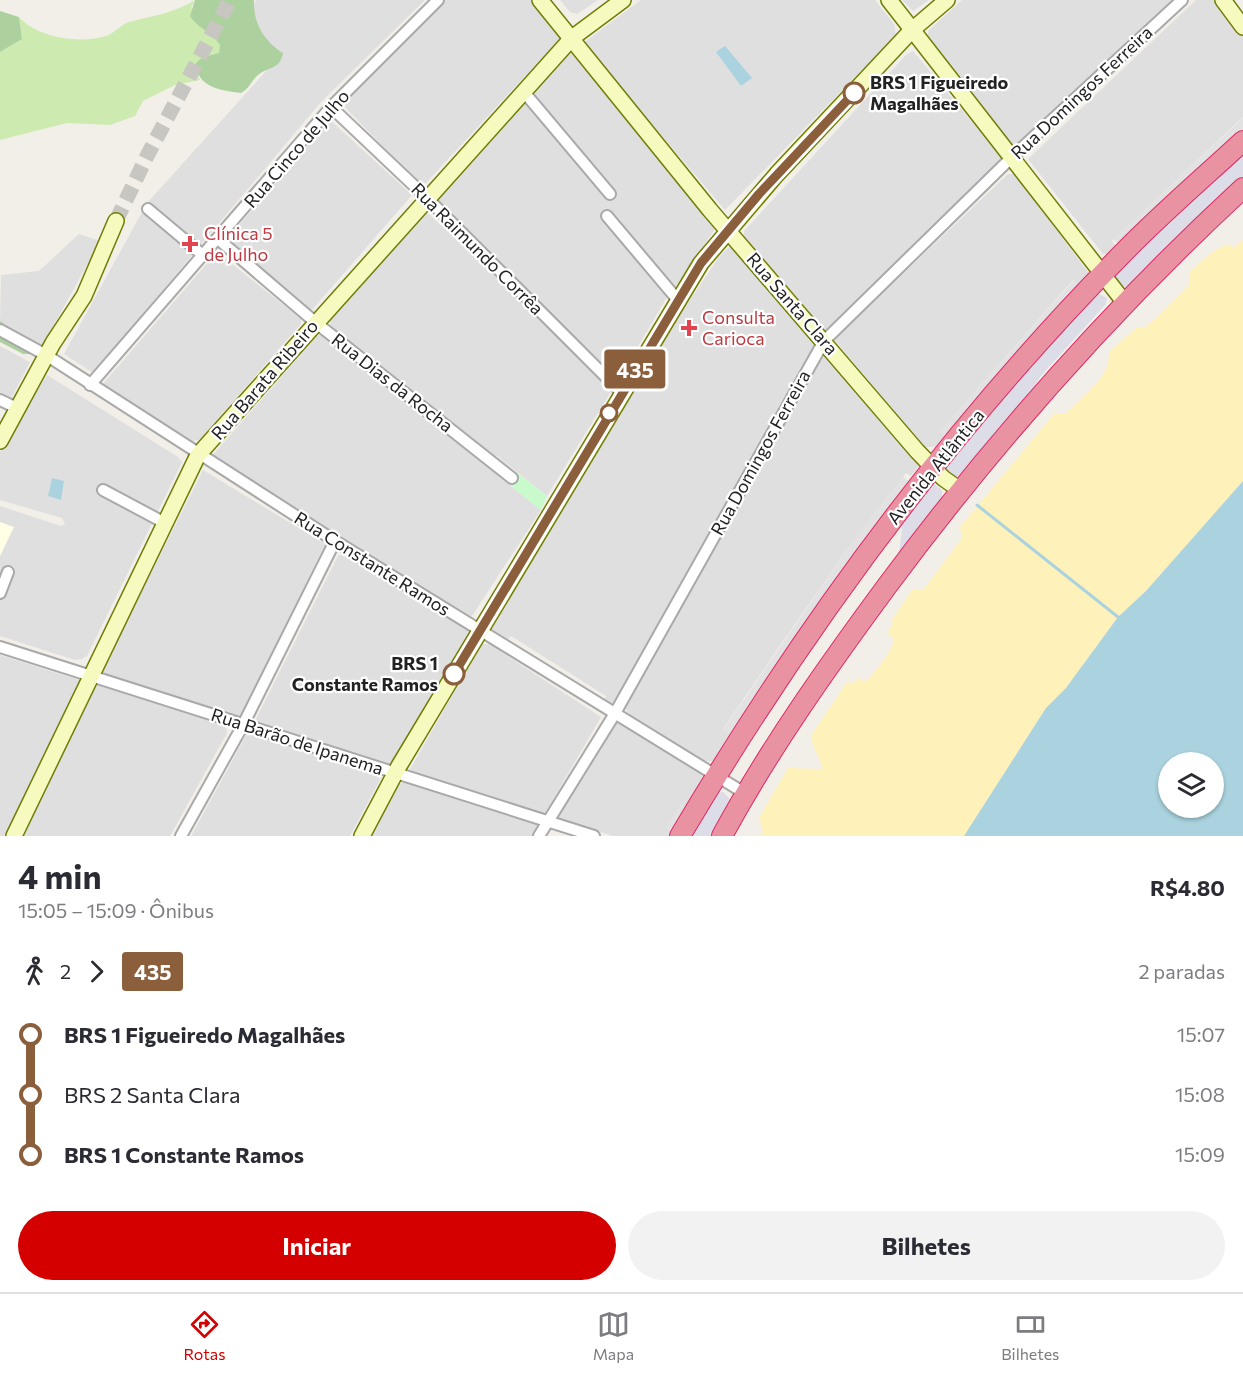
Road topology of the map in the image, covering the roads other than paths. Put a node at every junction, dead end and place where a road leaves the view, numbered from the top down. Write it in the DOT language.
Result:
graph roads {
  1 [pos="438,0"];
  2 [pos="540,0"];
  3 [pos="623,0"];
  4 [pos="889,0"];
  5 [pos="947,0"];
  6 [pos="1182,0"];
  7 [pos="1223,0"];
  8 [pos="1243,27"];
  9 [pos="912,30"];
  10 [pos="572,38"];
  11 [pos="524,92"];
  12 [pos="331,107"];
  13 [pos="1243,141"];
  14 [pos="1011,158"];
  15 [pos="1243,188"];
  16 [pos="610,194"];
  17 [pos="427,198"];
  18 [pos="148,209"];
  19 [pos="607,216"];
  20 [pos="116,221"];
  21 [pos="728,230"];
  22 [pos="218,239"];
  23 [pos="204,256"];
  24 [pos="1102,275"];
  25 [pos="677,299"];
  26 [pos="1125,303"];
  27 [pos="315,322"];
  28 [pos="0,330"];
  29 [pos="824,340"];
  30 [pos="46,355"];
  31 [pos="90,385"];
  32 [pos="621,392"];
  33 [pos="0,400"];
  34 [pos="17,408"];
  35 [pos="0,441"];
  36 [pos="198,455"];
  37 [pos="933,468"];
  38 [pos="512,478"];
  39 [pos="103,490"];
  40 [pos="960,490"];
  41 [pos="165,524"];
  42 [pos="335,541"];
  43 [pos="8,572"];
  44 [pos="0,592"];
  45 [pos="481,631"];
  46 [pos="0,646"];
  47 [pos="92,675"];
  48 [pos="614,715"];
  49 [pos="243,725"];
  50 [pos="394,774"];
  51 [pos="715,775"];
  52 [pos="746,794"];
  53 [pos="548,822"];
  54 [pos="14,836"];
  55 [pos="181,836"];
  56 [pos="362,836"];
  57 [pos="539,836"];
  58 [pos="594,836"];
  59 [pos="680,836"];
  60 [pos="722,836"];
  1 -- 12 [label="street, Rua Cinco de Julho"];
  2 -- 10 [label="main road, Rua Santa Clara"];
  3 -- 10 [label="main road, Rua Barata Ribeiro"];
  4 -- 9 [label="main road"];
  5 -- 9 [label="main road"];
  6 -- 14 [label="street, Rua Domingos Ferreira"];
  7 -- 8 [label="main road"];
  9 -- 14 [label="main road"];
  9 -- 21 [label="main road"];
  10 -- 11 [label="main road, Rua Barata Ribeiro"];
  10 -- 21 [label="main road, Rua Santa Clara"];
  11 -- 16 [label="street"];
  11 -- 17 [label="main road, Rua Barata Ribeiro"];
  12 -- 17 [label="street, Rua Raimundo Corrêa"];
  12 -- 22 [label="street, Rua Cinco de Julho"];
  13 -- 24 [label="highway, Avenida Atlântica"];
  14 -- 24 [label="main road"];
  14 -- 29 [label="street, Rua Domingos Ferreira"];
  15 -- 26 [label="highway, Avenida Atlântica"];
  17 -- 27 [label="main road, Rua Barata Ribeiro"];
  17 -- 32 [label="street, Rua Raimundo Corrêa"];
  18 -- 23 [label="street"];
  19 -- 25 [label="street"];
  20 -- 30 [label="main road"];
  21 -- 25 [label="main road"];
  21 -- 29 [label="main road, Rua Santa Clara"];
  22 -- 23 [label="street, Rua Cinco de Julho"];
  22 -- 27 [label="street, Rua Dias da Rocha"];
  23 -- 31 [label="street, Rua Cinco de Julho"];
  24 -- 26 [label="main road"];
  24 -- 37 [label="highway, Avenida Atlântica"];
  25 -- 32 [label="main road"];
  26 -- 40 [label="highway, Avenida Atlântica"];
  27 -- 36 [label="main road, Rua Barata Ribeiro"];
  27 -- 38 [label="street, Rua Dias da Rocha"];
  28 -- 30 [label="street, Rua Constante Ramos"];
  29 -- 37 [label="main road, Rua Santa Clara"];
  29 -- 48 [label="street, Rua Domingos Ferreira"];
  30 -- 31 [label="street, Rua Constante Ramos"];
  30 -- 34 [label="main road"];
  31 -- 36 [label="street, Rua Constante Ramos"];
  32 -- 45 [label="main road"];
  33 -- 34 [label="street"];
  34 -- 35 [label="main road"];
  36 -- 41 [label="main road, Rua Barata Ribeiro"];
  36 -- 42 [label="street, Rua Constante Ramos"];
  37 -- 40 [label="main road, Rua Santa Clara"];
  37 -- 51 [label="highway, Avenida Atlântica"];
  39 -- 41 [label="street"];
  40 -- 52 [label="highway, Avenida Atlântica"];
  41 -- 47 [label="main road, Rua Barata Ribeiro"];
  42 -- 45 [label="street, Rua Constante Ramos"];
  42 -- 49 [label="street"];
  43 -- 44 [label="street"];
  45 -- 48 [label="street, Rua Constante Ramos"];
  45 -- 50 [label="main road"];
  46 -- 47 [label="street, Rua Barão de Ipanema"];
  47 -- 49 [label="street, Rua Barão de Ipanema"];
  47 -- 54 [label="main road, Rua Barata Ribeiro"];
  48 -- 51 [label="street, Rua Constante Ramos"];
  48 -- 53 [label="street, Rua Domingos Ferreira"];
  49 -- 50 [label="street, Rua Barão de Ipanema"];
  49 -- 55 [label="street"];
  50 -- 53 [label="street, Rua Barão de Ipanema"];
  50 -- 56 [label="main road"];
  51 -- 52 [label="street, Rua Constante Ramos"];
  51 -- 59 [label="highway, Avenida Atlântica"];
  52 -- 60 [label="highway, Avenida Atlântica"];
  53 -- 57 [label="street, Rua Domingos Ferreira"];
  53 -- 58 [label="street, Rua Barão de Ipanema"];
}
